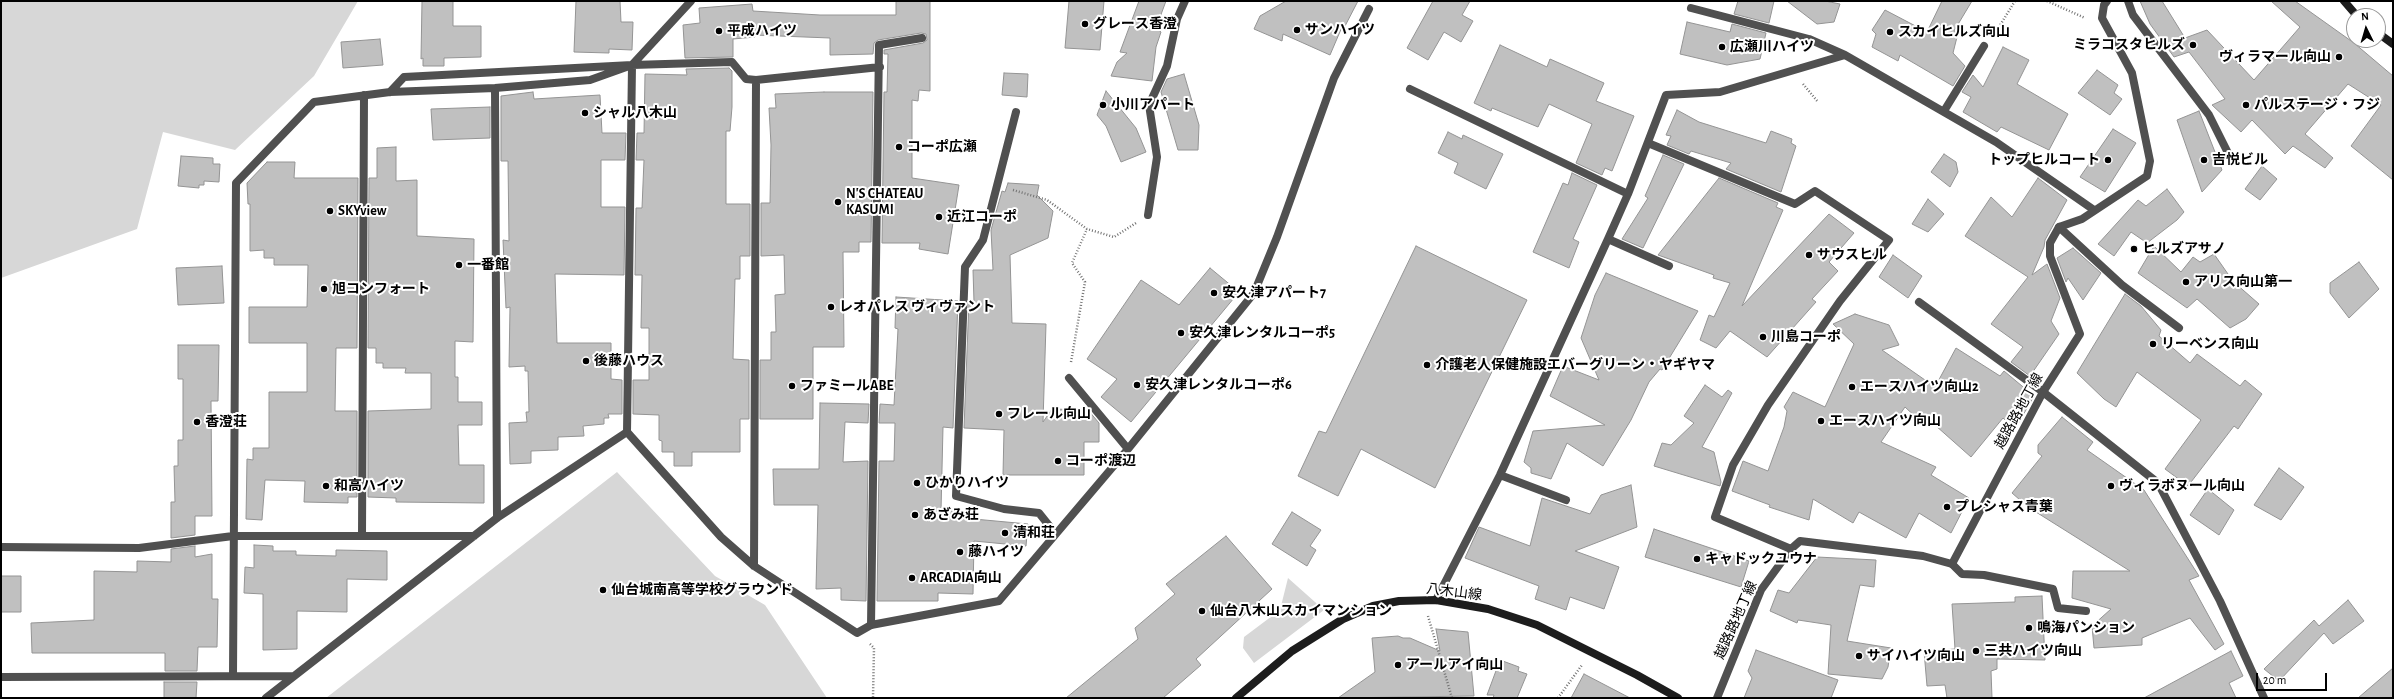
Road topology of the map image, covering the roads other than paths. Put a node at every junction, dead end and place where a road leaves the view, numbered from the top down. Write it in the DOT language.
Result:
graph roads {
  1 [pos="691,1"];
  2 [pos="1185,1"];
  3 [pos="2107,1"];
  4 [pos="2128,1"];
  5 [pos="1691,8"];
  6 [pos="1369,9"];
  7 [pos="922,38"];
  8 [pos="1984,46"];
  9 [pos="1845,54"];
  10 [pos="632,65"];
  11 [pos="880,67"];
  12 [pos="756,80"];
  13 [pos="495,88"];
  14 [pos="1410,89"];
  15 [pos="390,92"];
  16 [pos="364,96"];
  17 [pos="1016,112"];
  18 [pos="1944,112"];
  19 [pos="1648,142"];
  20 [pos="2228,153"];
  21 [pos="1628,194"];
  22 [pos="2094,210"];
  23 [pos="1148,215"];
  24 [pos="2059,227"];
  25 [pos="1608,239"];
  26 [pos="1669,266"];
  27 [pos="1918,302"];
  28 [pos="2179,328"];
  29 [pos="1069,378"];
  30 [pos="2043,392"];
  31 [pos="627,432"];
  32 [pos="1128,449"];
  33 [pos="1500,476"];
  34 [pos="1566,500"];
  35 [pos="497,518"];
  36 [pos="1055,533"];
  37 [pos="362,535"];
  38 [pos="233,536"];
  39 [pos="474,536"];
  40 [pos="1,547"];
  41 [pos="1791,549"];
  42 [pos="1952,564"];
  43 [pos="754,566"];
  44 [pos="1436,600"];
  45 [pos="2086,611"];
  46 [pos="871,625"];
  47 [pos="233,675"];
  48 [pos="294,676"];
  49 [pos="1,677"];
  50 [pos="266,698"];
  51 [pos="1236,698"];
  52 [pos="1678,698"];
  53 [pos="1717,698"];
  54 [pos="2264,698"];
  1 -- 10 [label="street"];
  2 -- 23 [label="street"];
  3 -- 22 [label="street"];
  4 -- 20 [label="street"];
  5 -- 9 [label="street"];
  6 -- 32 [label="street"];
  7 -- 11 [label="street"];
  8 -- 18 [label="street"];
  9 -- 18 [label="street"];
  9 -- 19 [label="street"];
  10 -- 12 [label="street"];
  10 -- 13 [label="street"];
  10 -- 15 [label="street"];
  10 -- 31 [label="street"];
  11 -- 12 [label="street"];
  11 -- 46 [label="street"];
  12 -- 43 [label="street"];
  13 -- 15 [label="street"];
  13 -- 35 [label="street"];
  14 -- 21 [label="street"];
  15 -- 16 [label="street"];
  16 -- 37 [label="street"];
  16 -- 38 [label="street"];
  17 -- 36 [label="street"];
  18 -- 22 [label="street"];
  19 -- 21 [label="street"];
  19 -- 41 [label="street"];
  21 -- 25 [label="street"];
  22 -- 24 [label="street"];
  24 -- 28 [label="street"];
  24 -- 30 [label="street, 越路路地丁線"];
  25 -- 26 [label="street"];
  25 -- 33 [label="street"];
  27 -- 30 [label="street"];
  29 -- 32 [label="street"];
  30 -- 42 [label="street, 越路路地丁線"];
  30 -- 54 [label="street"];
  31 -- 35 [label="street"];
  31 -- 43 [label="street"];
  32 -- 36 [label="street"];
  33 -- 34 [label="street"];
  33 -- 44 [label="street"];
  35 -- 39 [label="street"];
  36 -- 46 [label="street"];
  37 -- 38 [label="street"];
  37 -- 39 [label="street"];
  38 -- 40 [label="street"];
  38 -- 47 [label="street"];
  39 -- 48 [label="street"];
  41 -- 42 [label="street"];
  41 -- 53 [label="street, 越路路地丁線"];
  42 -- 45 [label="street"];
  43 -- 46 [label="street"];
  44 -- 51 [label="street, 八木山線"];
  44 -- 52 [label="street, 八木山線"];
  47 -- 48 [label="street"];
  47 -- 49 [label="street"];
  48 -- 50 [label="street"];
}
